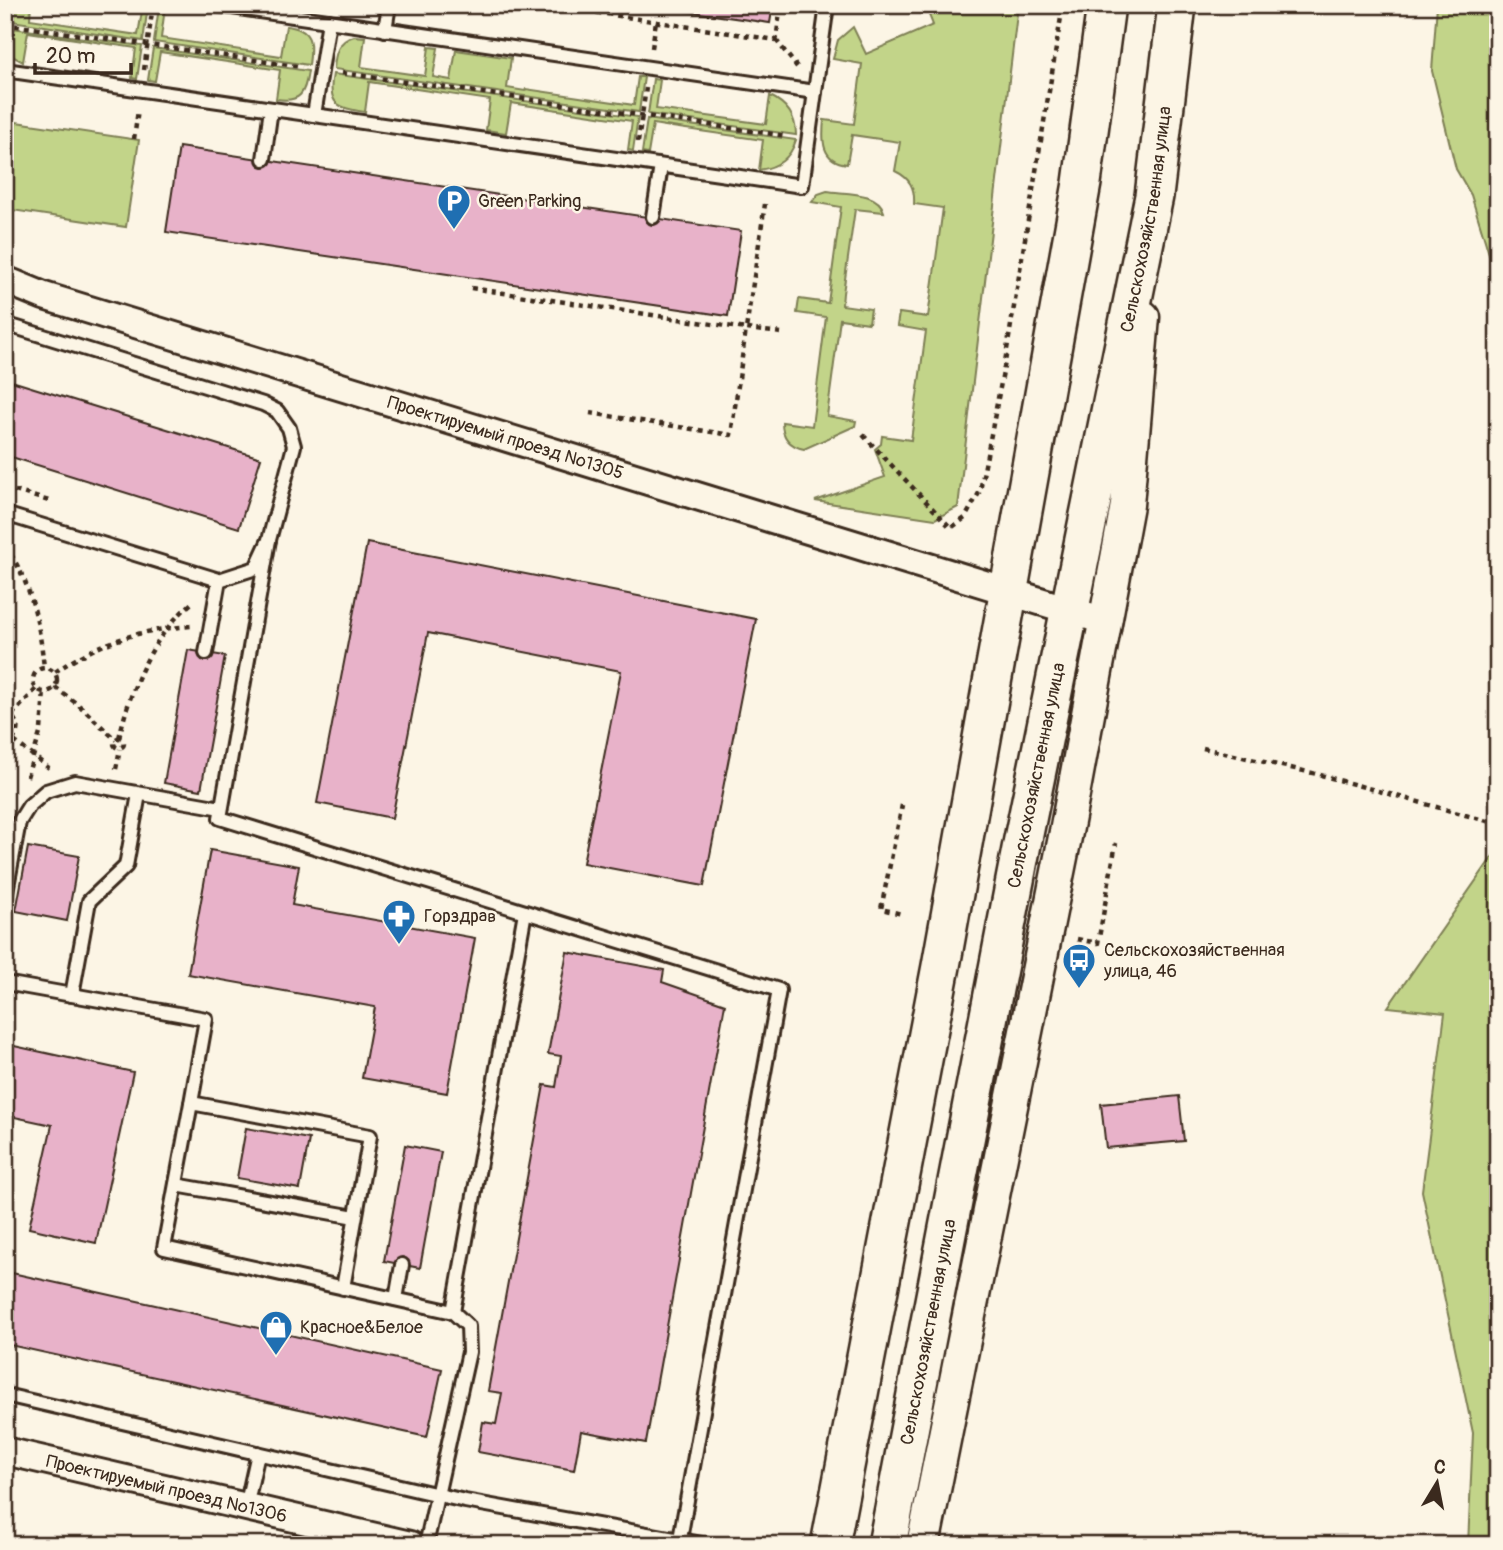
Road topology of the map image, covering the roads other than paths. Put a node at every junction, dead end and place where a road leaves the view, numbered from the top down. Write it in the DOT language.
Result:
graph roads {
  1 [pos="218,5"];
  2 [pos="388,5"];
  3 [pos="827,5"];
  4 [pos="1106,5"];
  5 [pos="1177,5"];
  6 [pos="328,21"];
  7 [pos="385,30"];
  8 [pos="5,70"];
  9 [pos="815,92"];
  10 [pos="271,109"];
  11 [pos="314,115"];
  12 [pos="264,159"];
  13 [pos="661,166"];
  14 [pos="1154,196"];
  15 [pos="653,217"];
  16 [pos="5,280"];
  17 [pos="5,324"];
  18 [pos="5,514"];
  19 [pos="269,540"];
  20 [pos="219,580"];
  21 [pos="1008,592"];
  22 [pos="1070,610"];
  23 [pos="1105,621"];
  24 [pos="206,653"];
  25 [pos="139,794"];
  26 [pos="221,807"];
  27 [pos="5,897"];
  28 [pos="525,912"];
  29 [pos="5,983"];
  30 [pos="72,995"];
  31 [pos="191,1103"];
  32 [pos="176,1185"];
  33 [pos="355,1217"];
  34 [pos="402,1265"];
  35 [pos="342,1288"];
  36 [pos="396,1299"];
  37 [pos="453,1312"];
  38 [pos="5,1395"];
  39 [pos="5,1451"];
  40 [pos="258,1453"];
  41 [pos="437,1494"];
  42 [pos="246,1507"];
  43 [pos="680,1539"];
  44 [pos="410,1545"];
  45 [pos="426,1545"];
  46 [pos="708,1545"];
  47 [pos="830,1545"];
  48 [pos="887,1545"];
  49 [pos="923,1545"];
  1 -- 6 [label="lane"];
  2 -- 7 [label="lane"];
  3 -- 9 [label="lane"];
  4 -- 21 [label="main road"];
  5 -- 14 [label="main road, Сельскохозяйственная улица"];
  6 -- 7 [label="lane"];
  6 -- 11 [label="lane"];
  7 -- 9 [label="lane"];
  8 -- 10 [label="lane"];
  9 -- 13 [label="lane"];
  10 -- 11 [label="lane"];
  10 -- 12 [label="lane"];
  11 -- 13 [label="lane"];
  13 -- 15 [label="lane"];
  14 -- 22 [label="main road, Сельскохозяйственная улица"];
  14 -- 23 [label="street"];
  16 -- 21 [label="street, Проектируемый проезд №1305"];
  17 -- 19 [label="lane"];
  18 -- 20 [label="lane"];
  19 -- 20 [label="lane"];
  19 -- 26 [label="lane"];
  20 -- 24 [label="lane"];
  21 -- 22 [label="street, Проектируемый проезд №1305"];
  21 -- 47 [label="main road"];
  22 -- 23 [label="street, Проектируемый проезд №1305"];
  22 -- 48 [label="main road, Сельскохозяйственная улица"];
  23 -- 49 [label="street"];
  25 -- 26 [label="lane"];
  25 -- 27 [label="lane"];
  25 -- 30 [label="lane"];
  26 -- 28 [label="lane"];
  28 -- 37 [label="lane"];
  28 -- 43 [label="lane"];
  29 -- 30 [label="lane"];
  30 -- 31 [label="lane"];
  31 -- 32 [label="lane"];
  31 -- 33 [label="lane"];
  32 -- 33 [label="lane"];
  32 -- 35 [label="lane"];
  33 -- 35 [label="lane"];
  34 -- 36 [label="lane"];
  35 -- 36 [label="lane"];
  36 -- 37 [label="lane"];
  37 -- 41 [label="lane"];
  38 -- 40 [label="lane"];
  39 -- 42 [label="street, Проектируемый проезд №1306"];
  40 -- 41 [label="lane"];
  40 -- 42 [label="lane"];
  41 -- 43 [label="lane"];
  41 -- 45 [label="lane"];
  42 -- 44 [label="street, Проектируемый проезд №1306"];
  43 -- 46 [label="lane"];
}
